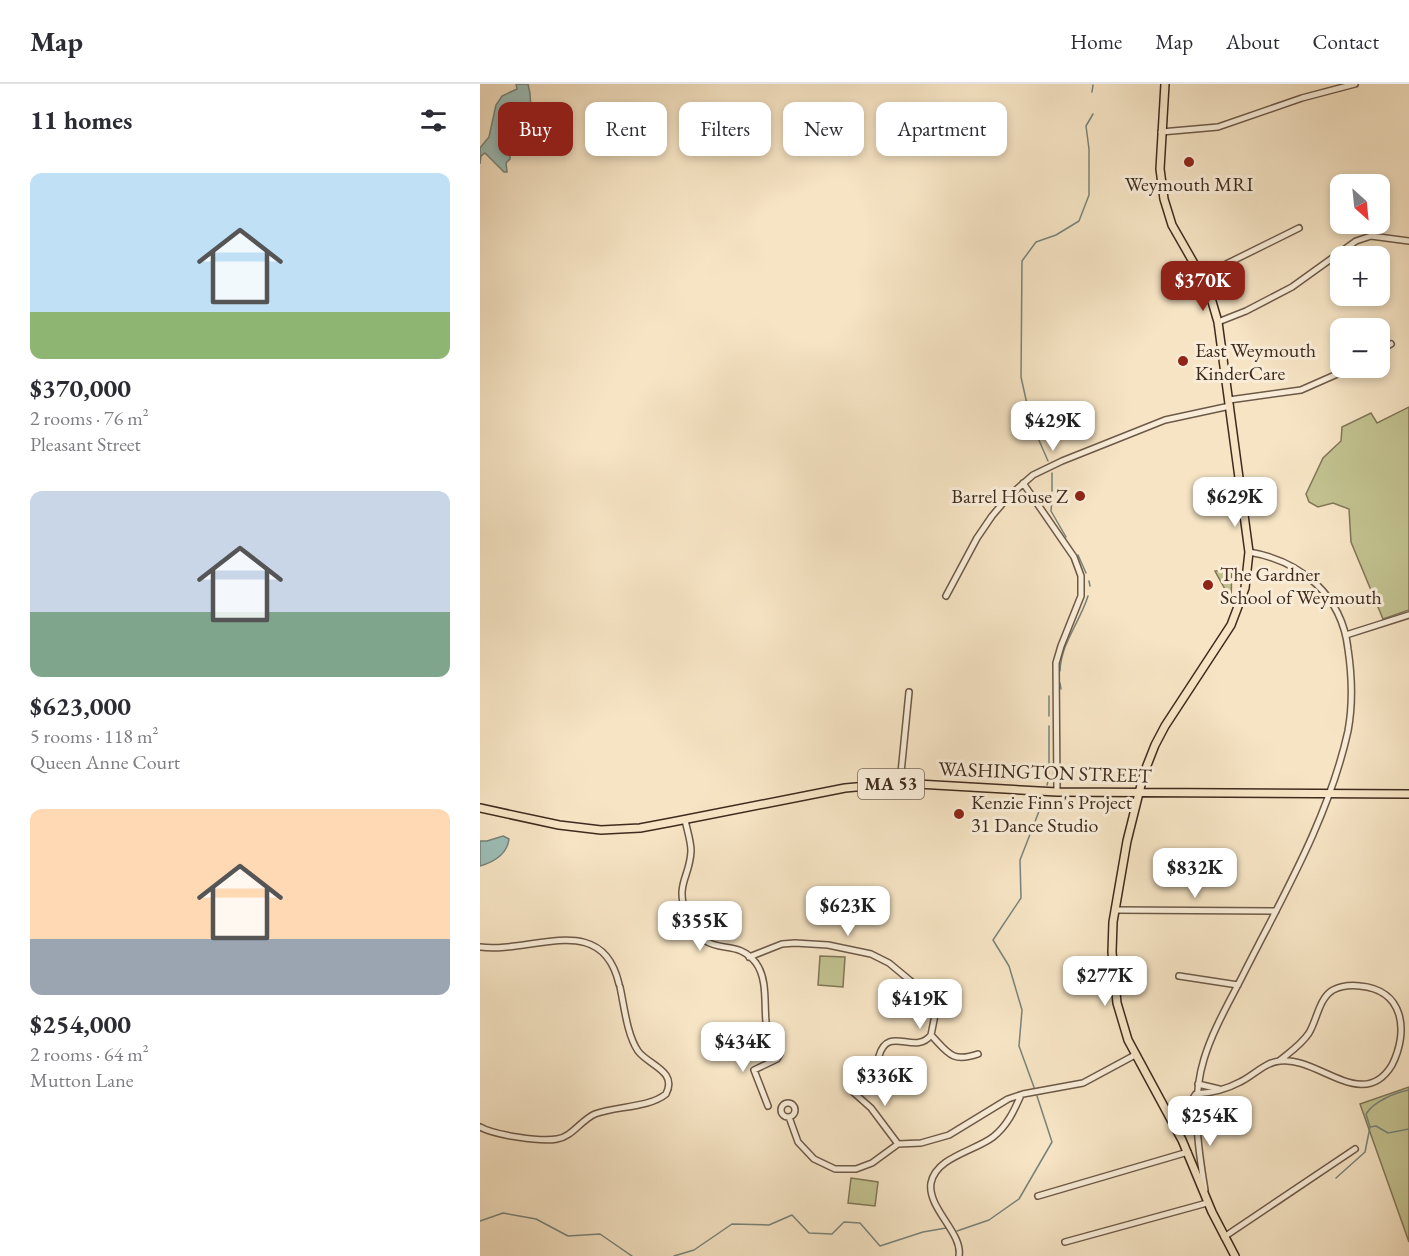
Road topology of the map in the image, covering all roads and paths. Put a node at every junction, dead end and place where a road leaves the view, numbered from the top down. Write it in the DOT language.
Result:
graph roads {
  1 [pos="1165,84"];
  2 [pos="1355,84"];
  3 [pos="1161,132"];
  4 [pos="1299,228"];
  5 [pos="1409,241"];
  6 [pos="1202,276"];
  7 [pos="1218,322"];
  8 [pos="1330,377"];
  9 [pos="1229,403"];
  10 [pos="1023,483"];
  11 [pos="1249,552"];
  12 [pos="946,596"];
  13 [pos="1409,615"];
  14 [pos="1346,635"];
  15 [pos="909,692"];
  16 [pos="900,783"];
  17 [pos="1058,792"];
  18 [pos="1138,793"];
  19 [pos="1409,794"];
  20 [pos="1328,795"];
  21 [pos="480,808"];
  22 [pos="685,820"];
  23 [pos="1115,910"];
  24 [pos="1275,911"];
  25 [pos="480,947"];
  26 [pos="749,957"];
  27 [pos="1179,976"];
  28 [pos="1238,985"];
  29 [pos="931,1035"];
  30 [pos="978,1054"];
  31 [pos="1135,1055"];
  32 [pos="879,1056"];
  33 [pos="1279,1061"];
  34 [pos="1198,1084"];
  35 [pos="1221,1089"];
  36 [pos="854,1092"];
  37 [pos="1196,1094"];
  38 [pos="1021,1095"];
  39 [pos="768,1106"];
  40 [pos="1197,1107"];
  41 [pos="789,1117"];
  42 [pos="1171,1119"];
  43 [pos="480,1127"];
  44 [pos="1176,1128"];
  45 [pos="898,1144"];
  46 [pos="1355,1149"];
  47 [pos="1188,1152"];
  48 [pos="1038,1196"];
  49 [pos="1207,1203"];
  50 [pos="1224,1237"];
  51 [pos="1065,1242"];
  52 [pos="959,1256"];
  53 [pos="1235,1256"];
  1 -- 3 [label="main road"];
  2 -- 3 [label="street"];
  3 -- 6 [label="main road"];
  4 -- 6 [label="street"];
  5 -- 7 [label="street"];
  6 -- 7 [label="main road"];
  7 -- 9 [label="main road"];
  8 -- 9 [label="street"];
  9 -- 10 [label="street"];
  9 -- 11 [label="main road"];
  10 -- 12 [label="street"];
  10 -- 17 [label="street"];
  11 -- 14 [label="street"];
  11 -- 18 [label="main road"];
  13 -- 14 [label="street"];
  14 -- 20 [label="street"];
  15 -- 16 [label="street"];
  16 -- 17 [label="main road, WASHINGTON STREET / MA 53"];
  16 -- 22 [label="main road, WASHINGTON STREET / MA 53"];
  17 -- 18 [label="main road, WASHINGTON STREET / MA 53"];
  18 -- 20 [label="main road, WASHINGTON STREET / MA 53"];
  18 -- 23 [label="main road"];
  19 -- 20 [label="main road, WASHINGTON STREET / MA 53"];
  20 -- 24 [label="street"];
  21 -- 22 [label="main road, WASHINGTON STREET / MA 53"];
  22 -- 26 [label="street"];
  23 -- 24 [label="street"];
  23 -- 31 [label="main road"];
  24 -- 28 [label="street"];
  25 -- 43 [label="street"];
  26 -- 29 [label="street"];
  26 -- 39 [label="street"];
  27 -- 28 [label="street"];
  28 -- 34 [label="street"];
  29 -- 30 [label="street"];
  29 -- 32 [label="street"];
  31 -- 38 [label="street"];
  31 -- 42 [label="main road"];
  33 -- 33 [label="street"];
  33 -- 35 [label="street"];
  34 -- 35 [label="street"];
  34 -- 37 [label="street"];
  35 -- 37 [label="street"];
  36 -- 45 [label="street"];
  37 -- 40 [label="street"];
  37 -- 42 [label="street"];
  38 -- 45 [label="street"];
  38 -- 52 [label="street"];
  40 -- 44 [label="street"];
  40 -- 49 [label="street"];
  41 -- 45 [label="street"];
  42 -- 44 [label="main road"];
  44 -- 47 [label="main road"];
  46 -- 50 [label="street"];
  47 -- 48 [label="street"];
  47 -- 49 [label="main road"];
  49 -- 50 [label="main road"];
  49 -- 51 [label="street"];
  50 -- 53 [label="main road"];
}
